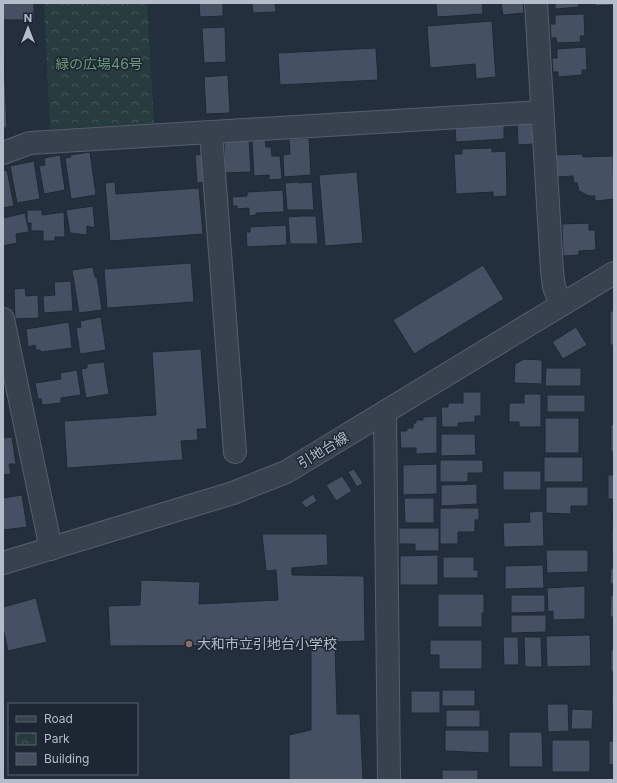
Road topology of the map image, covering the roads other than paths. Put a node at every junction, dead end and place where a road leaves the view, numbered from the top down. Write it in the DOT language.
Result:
graph roads {
  1 [pos="536,3"];
  2 [pos="542,112"];
  3 [pos="211,133"];
  4 [pos="3,153"];
  5 [pos="614,273"];
  6 [pos="561,304"];
  7 [pos="3,319"];
  8 [pos="385,412"];
  9 [pos="234,452"];
  10 [pos="51,549"];
  11 [pos="3,563"];
  12 [pos="389,780"];
  1 -- 2 [label="street"];
  2 -- 3 [label="street"];
  2 -- 6 [label="street"];
  3 -- 4 [label="street"];
  3 -- 9 [label="street"];
  5 -- 6 [label="street, 引地台線"];
  6 -- 8 [label="street, 引地台線"];
  7 -- 10 [label="street"];
  8 -- 10 [label="street, 引地台線"];
  8 -- 12 [label="street"];
  10 -- 11 [label="street, 引地台線"];
}
